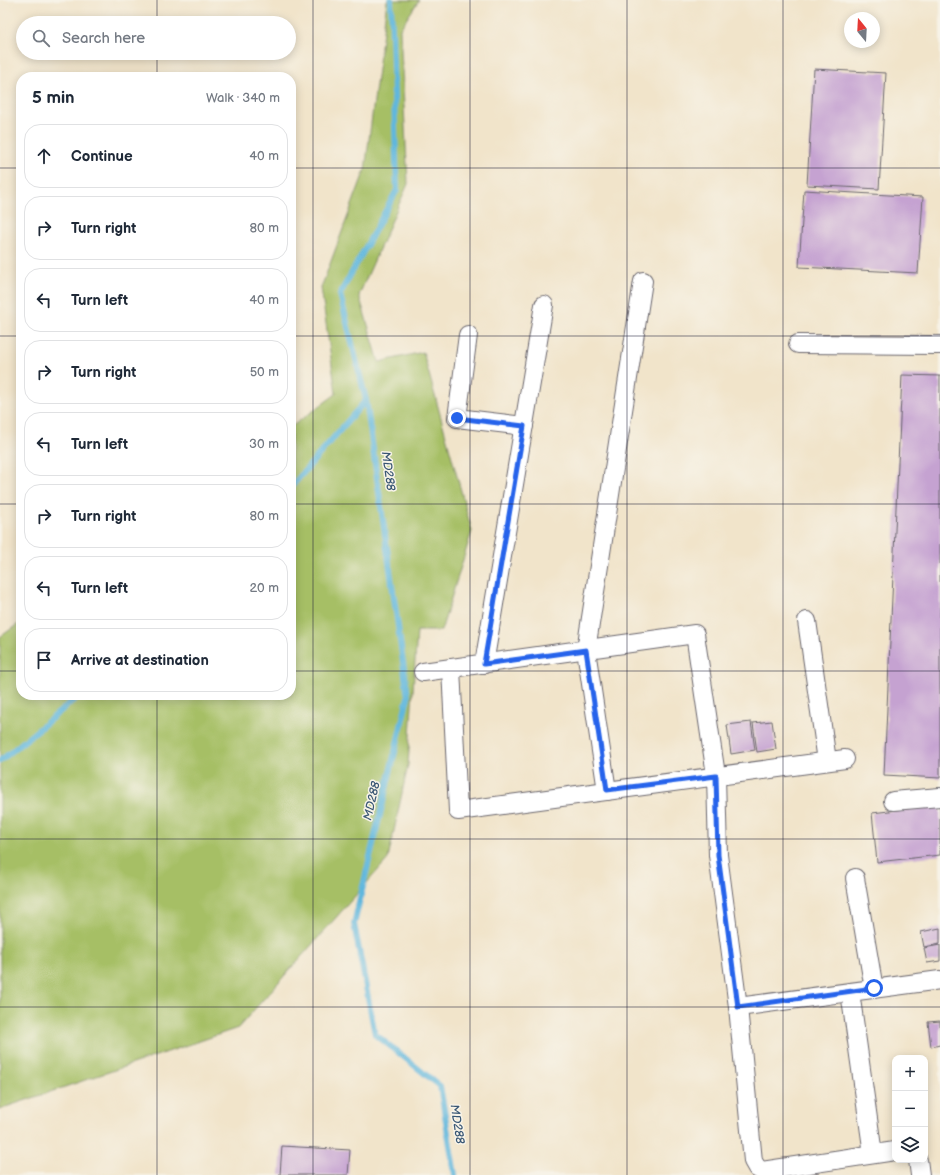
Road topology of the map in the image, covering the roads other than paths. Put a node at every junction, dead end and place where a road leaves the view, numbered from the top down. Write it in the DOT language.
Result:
graph roads {
  1 [pos="643,281"];
  2 [pos="544,305"];
  3 [pos="468,335"];
  4 [pos="798,344"];
  5 [pos="940,345"];
  6 [pos="524,426"];
  7 [pos="808,621"];
  8 [pos="586,650"];
  9 [pos="484,664"];
  10 [pos="451,668"];
  11 [pos="423,672"];
  12 [pos="716,776"];
  13 [pos="607,790"];
  14 [pos="940,797"];
  15 [pos="893,801"];
  16 [pos="856,878"];
  17 [pos="940,980"];
  18 [pos="874,988"];
  19 [pos="850,992"];
  20 [pos="738,1007"];
  21 [pos="892,1151"];
  22 [pos="873,1154"];
  23 [pos="918,1163"];
  24 [pos="920,1175"];
  1 -- 8 [label="street"];
  2 -- 6 [label="street"];
  3 -- 6 [label="street"];
  4 -- 5 [label="street"];
  6 -- 9 [label="street"];
  7 -- 12 [label="street"];
  8 -- 9 [label="street"];
  8 -- 12 [label="street"];
  8 -- 13 [label="street"];
  9 -- 10 [label="street"];
  10 -- 11 [label="street"];
  10 -- 13 [label="street"];
  12 -- 13 [label="street"];
  12 -- 20 [label="street"];
  14 -- 15 [label="street"];
  16 -- 18 [label="street"];
  17 -- 18 [label="street"];
  18 -- 19 [label="street"];
  19 -- 20 [label="street"];
  19 -- 22 [label="street"];
  20 -- 22 [label="street"];
  21 -- 22 [label="street"];
  23 -- 24 [label="street"];
}
